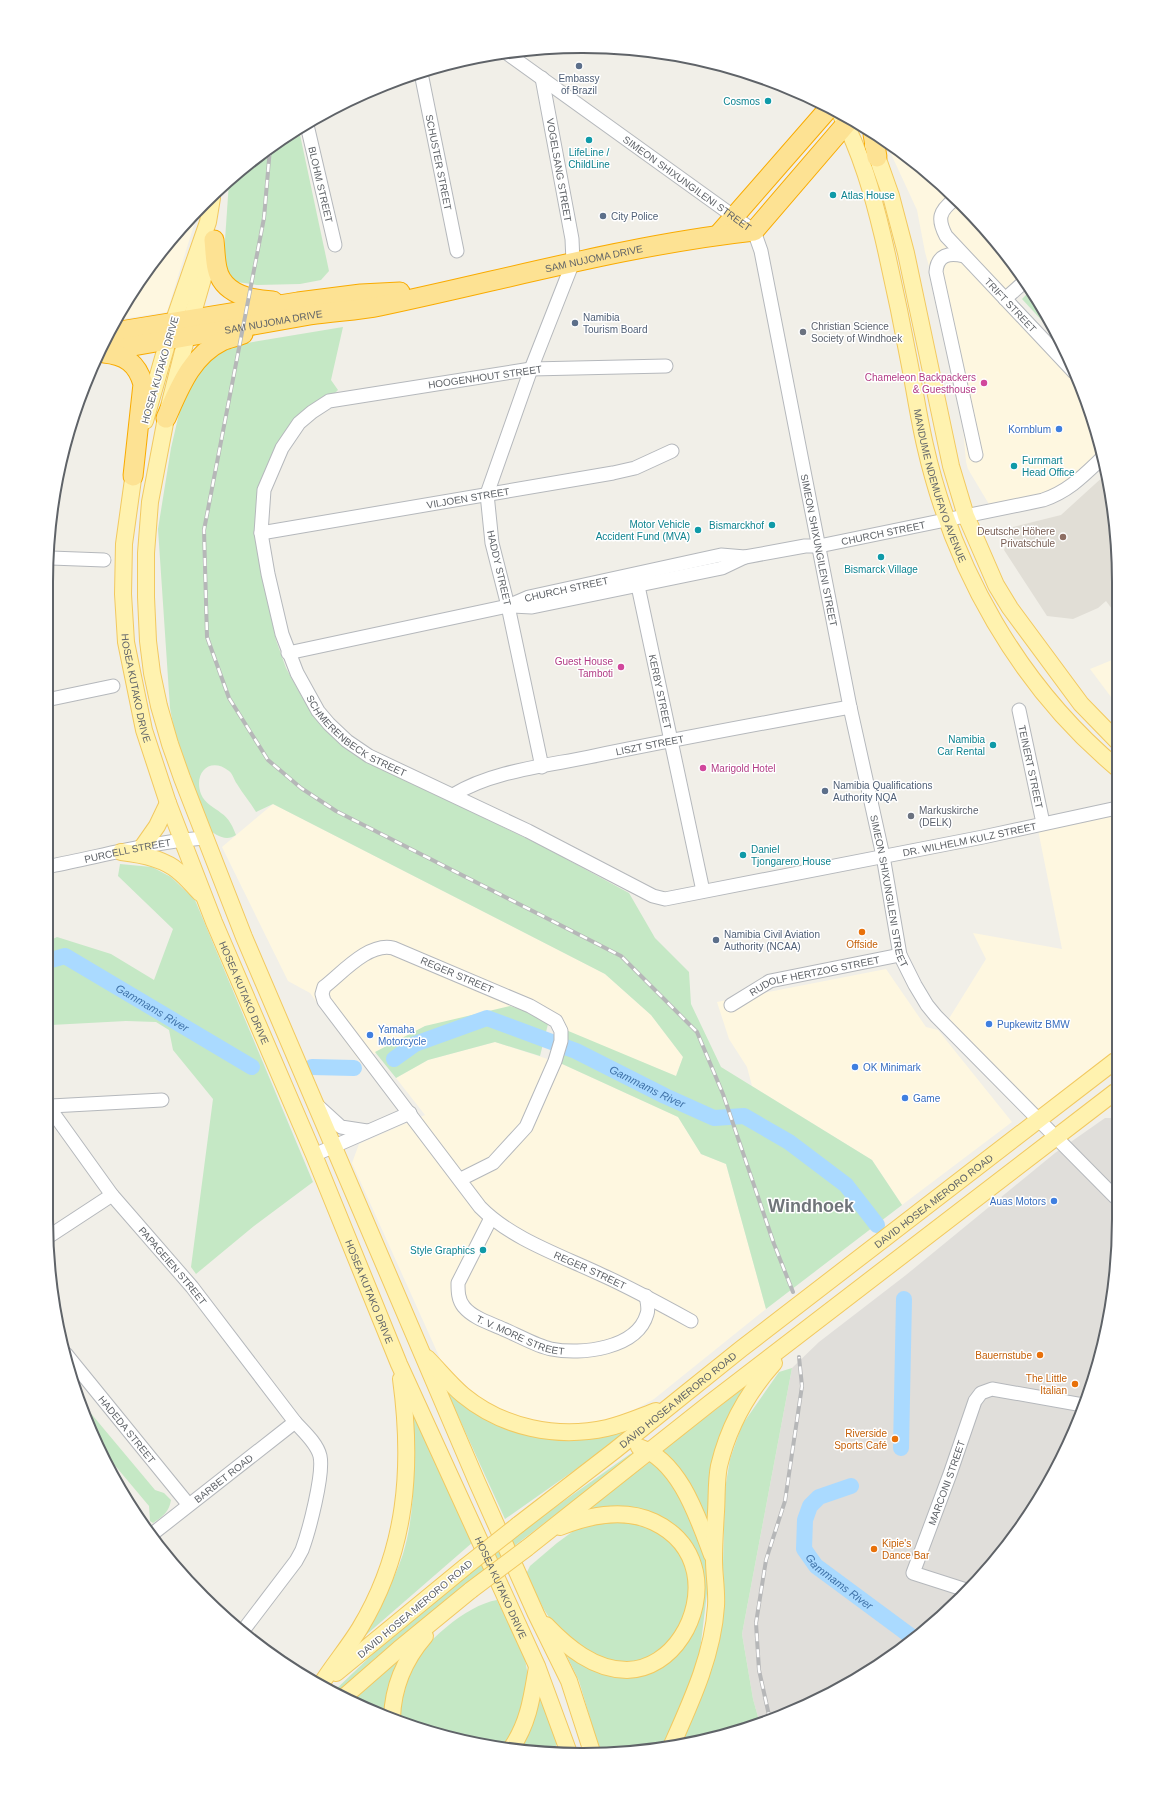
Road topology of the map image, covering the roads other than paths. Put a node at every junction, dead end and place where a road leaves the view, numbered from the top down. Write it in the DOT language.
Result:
graph roads {
  1 [pos="514,58"];
  2 [pos="422,78"];
  3 [pos="542,78"];
  4 [pos="825,112"];
  5 [pos="843,122"];
  6 [pos="848,125"];
  7 [pos="308,130"];
  8 [pos="870,138"];
  9 [pos="874,140"];
  10 [pos="877,157"];
  11 [pos="215,201"];
  12 [pos="951,203"];
  13 [pos="211,205"];
  14 [pos="734,216"];
  15 [pos="754,231"];
  16 [pos="718,235"];
  17 [pos="214,240"];
  18 [pos="335,245"];
  19 [pos="457,251"];
  20 [pos="964,256"];
  21 [pos="573,262"];
  22 [pos="1021,285"];
  23 [pos="1005,299"];
  24 [pos="298,309"];
  25 [pos="180,330"];
  26 [pos="116,333"];
  27 [pos="107,351"];
  28 [pos="105,353"];
  29 [pos="1063,360"];
  30 [pos="666,366"];
  31 [pos="531,368"];
  32 [pos="329,401"];
  33 [pos="166,418"];
  34 [pos="672,451"];
  35 [pos="976,455"];
  36 [pos="1098,462"];
  37 [pos="133,476"];
  38 [pos="487,494"];
  39 [pos="966,516"];
  40 [pos="946,520"];
  41 [pos="261,533"];
  42 [pos="819,546"];
  43 [pos="745,557"];
  44 [pos="54,558"];
  45 [pos="104,560"];
  46 [pos="638,586"];
  47 [pos="508,606"];
  48 [pos="288,653"];
  49 [pos="113,686"];
  50 [pos="53,699"];
  51 [pos="850,706"];
  52 [pos="1019,710"];
  53 [pos="1112,736"];
  54 [pos="672,740"];
  55 [pos="1112,763"];
  56 [pos="542,767"];
  57 [pos="453,795"];
  58 [pos="168,803"];
  59 [pos="1112,809"];
  60 [pos="1043,823"];
  61 [pos="204,838"];
  62 [pos="182,840"];
  63 [pos="142,846"];
  64 [pos="121,852"];
  65 [pos="883,856"];
  66 [pos="53,866"];
  67 [pos="703,891"];
  68 [pos="204,897"];
  69 [pos="900,955"];
  70 [pos="731,1004"];
  71 [pos="1112,1064"];
  72 [pos="1112,1094"];
  73 [pos="162,1100"];
  74 [pos="314,1101"];
  75 [pos="53,1106"];
  76 [pos="53,1113"];
  77 [pos="410,1113"];
  78 [pos="1039,1120"];
  79 [pos="368,1132"];
  80 [pos="1056,1139"];
  81 [pos="334,1147"];
  82 [pos="314,1155"];
  83 [pos="461,1178"];
  84 [pos="1112,1194"];
  85 [pos="112,1195"];
  86 [pos="491,1218"];
  87 [pos="53,1233"];
  88 [pos="646,1296"];
  89 [pos="691,1321"];
  90 [pos="815,1322"];
  91 [pos="422,1352"];
  92 [pos="73,1363"];
  93 [pos="399,1364"];
  94 [pos="1078,1404"];
  95 [pos="668,1407"];
  96 [pos="295,1422"];
  97 [pos="649,1450"];
  98 [pos="614,1451"];
  99 [pos="188,1504"];
  100 [pos="155,1531"];
  101 [pos="547,1532"];
  102 [pos="714,1560"];
  103 [pos="961,1588"];
  104 [pos="456,1602"];
  105 [pos="536,1614"];
  106 [pos="246,1627"];
  107 [pos="537,1666"];
  108 [pos="325,1681"];
  109 [pos="326,1682"];
  110 [pos="348,1693"];
  111 [pos="393,1713"];
  112 [pos="674,1740"];
  113 [pos="514,1743"];
  114 [pos="567,1748"];
  115 [pos="591,1748"];
  1 -- 3 [label="street, SIMEON SHIXUNGILENI STREET"];
  2 -- 19 [label="street, SCHUSTER STREET"];
  3 -- 14 [label="street, SIMEON SHIXUNGILENI STREET"];
  3 -- 21 [label="street, VOGELSANG STREET"];
  4 -- 14 [label="highway"];
  5 -- 15 [label="highway"];
  6 -- 40 [label="main road, MANDUME NDEMUFAYO AVENUE"];
  7 -- 18 [label="street, BLOHM STREET"];
  8 -- 10 [label="main road, MANDUME NDEMUFAYO AVENUE"];
  9 -- 10 [label="highway"];
  10 -- 39 [label="main road, MANDUME NDEMUFAYO AVENUE"];
  11 -- 17 [label="main road, HOSEA KUTAKO DRIVE"];
  12 -- 20 [label="street, TRIFT STREET"];
  13 -- 25 [label="main road, HOSEA KUTAKO DRIVE"];
  14 -- 15 [label="street, SIMEON SHIXUNGILENI STREET"];
  14 -- 16 [label="highway"];
  15 -- 16 [label="highway, SAM NUJOMA DRIVE"];
  15 -- 42 [label="street, SIMEON SHIXUNGILENI STREET"];
  16 -- 21 [label="highway, SAM NUJOMA DRIVE"];
  17 -- 24 [label="highway"];
  17 -- 25 [label="main road, HOSEA KUTAKO DRIVE"];
  20 -- 23 [label="street, TRIFT STREET"];
  20 -- 35 [label="street"];
  21 -- 24 [label="highway, SAM NUJOMA DRIVE"];
  21 -- 31 [label="street, HADDY STREET"];
  22 -- 23 [label="street"];
  23 -- 29 [label="street, TRIFT STREET"];
  24 -- 25 [label="highway, SAM NUJOMA DRIVE"];
  24 -- 33 [label="highway"];
  25 -- 26 [label="highway, SAM NUJOMA DRIVE"];
  25 -- 27 [label="highway, SAM NUJOMA DRIVE"];
  25 -- 33 [label="main road, HOSEA KUTAKO DRIVE"];
  25 -- 37 [label="main road, HOSEA KUTAKO DRIVE"];
  28 -- 37 [label="highway"];
  30 -- 31 [label="street, HOOGENHOUT STREET"];
  31 -- 32 [label="street, HOOGENHOUT STREET"];
  31 -- 38 [label="street, HADDY STREET"];
  32 -- 41 [label="street, SCHMERENBECK STREET"];
  33 -- 61 [label="main road, HOSEA KUTAKO DRIVE"];
  34 -- 38 [label="street, VILJOEN STREET"];
  36 -- 39 [label="street, CHURCH STREET"];
  37 -- 58 [label="main road, HOSEA KUTAKO DRIVE"];
  38 -- 41 [label="street, VILJOEN STREET"];
  38 -- 47 [label="street, HADDY STREET"];
  39 -- 40 [label="street, CHURCH STREET"];
  39 -- 53 [label="main road, MANDUME NDEMUFAYO AVENUE"];
  40 -- 42 [label="street, CHURCH STREET"];
  40 -- 55 [label="main road, MANDUME NDEMUFAYO AVENUE"];
  41 -- 48 [label="street, SCHMERENBECK STREET"];
  42 -- 43 [label="street, CHURCH STREET"];
  42 -- 51 [label="street, SIMEON SHIXUNGILENI STREET"];
  43 -- 46 [label="street, CHURCH STREET"];
  43 -- 47 [label="street, CHURCH STREET"];
  44 -- 45 [label="street"];
  46 -- 47 [label="street, CHURCH STREET"];
  46 -- 54 [label="street, KERBY STREET"];
  47 -- 48 [label="street, CHURCH STREET"];
  47 -- 56 [label="street, HADDY STREET"];
  48 -- 57 [label="street, SCHMERENBECK STREET"];
  49 -- 50 [label="street"];
  51 -- 54 [label="street, LISZT STREET"];
  51 -- 65 [label="street, SIMEON SHIXUNGILENI STREET"];
  52 -- 60 [label="street, TEINERT STREET"];
  54 -- 56 [label="street, LISZT STREET"];
  54 -- 67 [label="street, KERBY STREET"];
  56 -- 57 [label="street, LISZT STREET"];
  57 -- 67 [label="street, SCHMERENBECK STREET"];
  58 -- 62 [label="main road, HOSEA KUTAKO DRIVE"];
  58 -- 63 [label="main road"];
  59 -- 60 [label="street, DR. WILHELM KULZ STREET"];
  60 -- 65 [label="street, DR. WILHELM KULZ STREET"];
  61 -- 62 [label="street, PURCELL STREET"];
  61 -- 74 [label="main road, HOSEA KUTAKO DRIVE"];
  62 -- 63 [label="street, PURCELL STREET"];
  62 -- 68 [label="main road, HOSEA KUTAKO DRIVE"];
  63 -- 64 [label="street, PURCELL STREET"];
  64 -- 66 [label="street, PURCELL STREET"];
  64 -- 68 [label="main road"];
  65 -- 67 [label="street, DR. WILHELM KULZ STREET"];
  65 -- 69 [label="street, SIMEON SHIXUNGILENI STREET"];
  68 -- 82 [label="main road, HOSEA KUTAKO DRIVE"];
  69 -- 70 [label="street, RUDOLF HERTZOG STREET"];
  69 -- 78 [label="street, SIMEON SHIXUNGILENI STREET"];
  71 -- 78 [label="main road, DAVID HOSEA MERORO ROAD"];
  72 -- 80 [label="main road, DAVID HOSEA MERORO ROAD"];
  73 -- 75 [label="street"];
  74 -- 79 [label="street"];
  74 -- 81 [label="main road, HOSEA KUTAKO DRIVE"];
  76 -- 85 [label="street, PAPAGEIEN STREET"];
  77 -- 79 [label="street"];
  77 -- 83 [label="street, REGER STREET"];
  77 -- 83 [label="street, REGER STREET"];
  78 -- 80 [label="street"];
  78 -- 95 [label="main road, DAVID HOSEA MERORO ROAD"];
  79 -- 81 [label="street"];
  80 -- 84 [label="street"];
  80 -- 90 [label="main road, DAVID HOSEA MERORO ROAD"];
  81 -- 82 [label="street"];
  81 -- 91 [label="main road, HOSEA KUTAKO DRIVE"];
  82 -- 93 [label="main road, HOSEA KUTAKO DRIVE"];
  83 -- 86 [label="street, REGER STREET"];
  85 -- 87 [label="street"];
  85 -- 96 [label="street, PAPAGEIEN STREET"];
  86 -- 88 [label="street, REGER STREET"];
  86 -- 88 [label="street, T. V. MORE STREET"];
  88 -- 89 [label="street, REGER STREET"];
  90 -- 97 [label="main road, DAVID HOSEA MERORO ROAD"];
  90 -- 102 [label="main road"];
  91 -- 95 [label="main road"];
  91 -- 105 [label="main road, HOSEA KUTAKO DRIVE"];
  92 -- 99 [label="street, HADEDA STREET"];
  93 -- 107 [label="main road, HOSEA KUTAKO DRIVE"];
  93 -- 108 [label="main road"];
  94 -- 103 [label="street, MARCONI STREET"];
  95 -- 98 [label="main road, DAVID HOSEA MERORO ROAD"];
  96 -- 99 [label="street, BARBET ROAD"];
  96 -- 106 [label="street, PAPAGEIEN STREET"];
  97 -- 98 [label="main road"];
  97 -- 101 [label="main road, DAVID HOSEA MERORO ROAD"];
  97 -- 102 [label="main road"];
  98 -- 109 [label="main road, DAVID HOSEA MERORO ROAD, bridge"];
  99 -- 100 [label="street, BARBET ROAD"];
  101 -- 104 [label="main road, DAVID HOSEA MERORO ROAD, bridge"];
  101 -- 105 [label="main road"];
  102 -- 112 [label="main road"];
  104 -- 110 [label="main road, DAVID HOSEA MERORO ROAD"];
  104 -- 111 [label="main road"];
  105 -- 115 [label="main road, HOSEA KUTAKO DRIVE"];
  107 -- 113 [label="main road"];
  107 -- 114 [label="main road, HOSEA KUTAKO DRIVE"];
}
